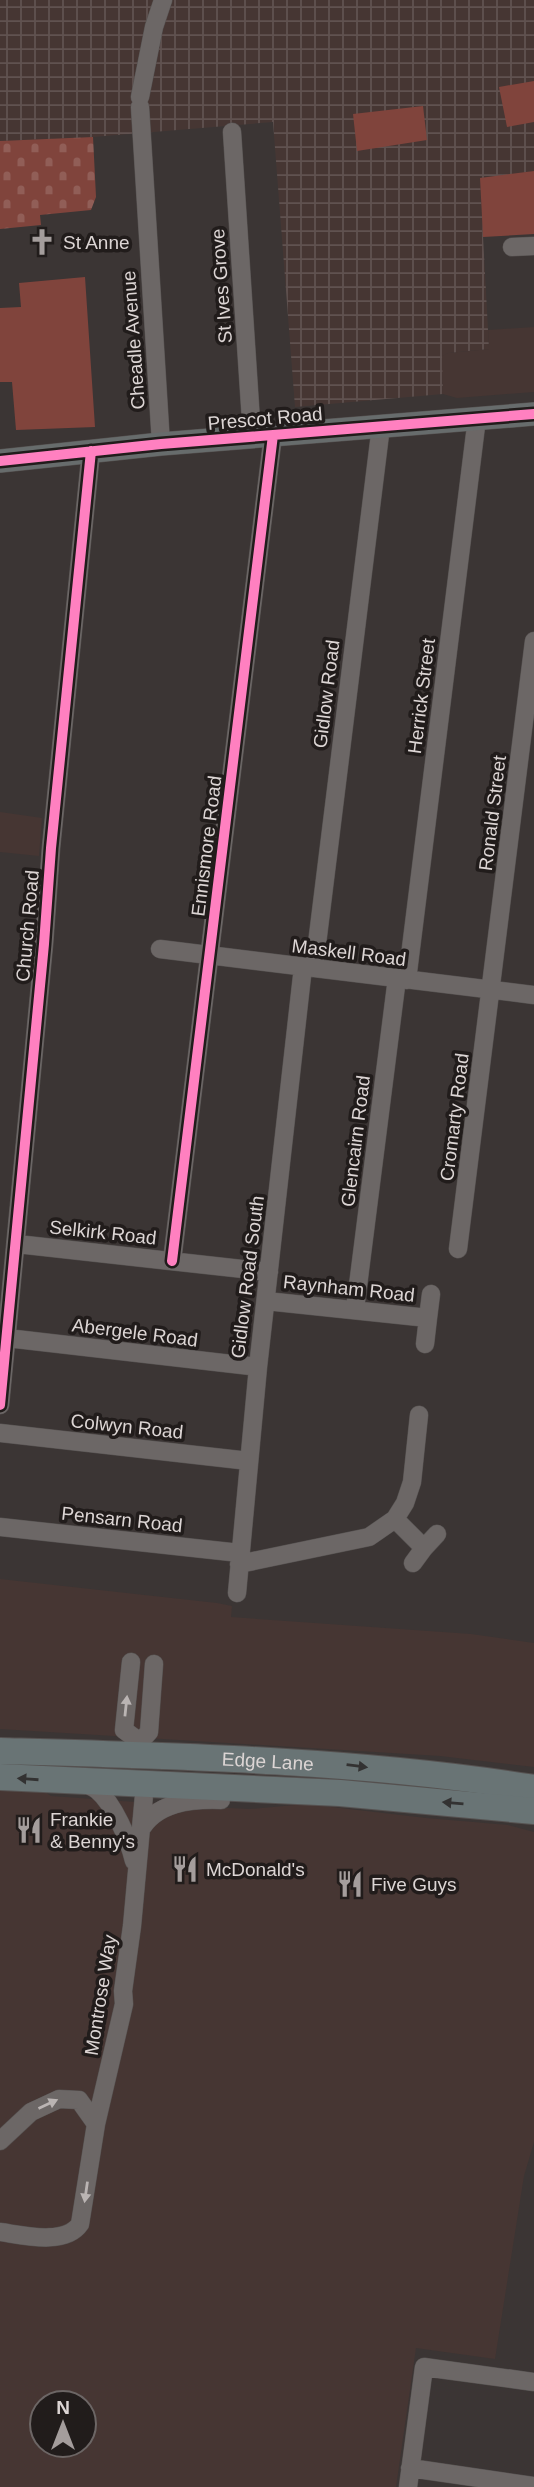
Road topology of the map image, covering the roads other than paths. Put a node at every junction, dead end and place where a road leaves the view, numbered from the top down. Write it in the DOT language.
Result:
graph roads {
  1 [pos="163,0"];
  2 [pos="232,132"];
  3 [pos="534,246"];
  4 [pos="512,247"];
  5 [pos="534,414"];
  6 [pos="477,418"];
  7 [pos="381,426"];
  8 [pos="263,436"];
  9 [pos="161,444"];
  10 [pos="91,451"];
  11 [pos="0,461"];
  12 [pos="534,641"];
  13 [pos="160,949"];
  14 [pos="210,955"];
  15 [pos="308,967"];
  16 [pos="402,979"];
  17 [pos="491,991"];
  18 [pos="534,995"];
  19 [pos="16,1244"];
  20 [pos="458,1249"];
  21 [pos="172,1261"];
  22 [pos="269,1272"];
  23 [pos="431,1294"];
  24 [pos="266,1301"];
  25 [pos="355,1309"];
  26 [pos="428,1318"];
  27 [pos="7,1338"];
  28 [pos="425,1344"];
  29 [pos="258,1367"];
  30 [pos="0,1405"];
  31 [pos="419,1415"];
  32 [pos="0,1433"];
  33 [pos="249,1461"];
  34 [pos="395,1519"];
  35 [pos="0,1527"];
  36 [pos="438,1534"];
  37 [pos="424,1548"];
  38 [pos="240,1558"];
  39 [pos="413,1563"];
  40 [pos="237,1593"];
  41 [pos="131,1662"];
  42 [pos="154,1664"];
  43 [pos="141,1749"];
  44 [pos="0,1751"];
  45 [pos="0,1777"];
  46 [pos="82,1782"];
  47 [pos="145,1784"];
  48 [pos="272,1789"];
  49 [pos="530,1802"];
  50 [pos="141,1831"];
  51 [pos="136,1871"];
  52 [pos="96,2124"];
  53 [pos="0,2141"];
  54 [pos="0,2232"];
  55 [pos="534,2382"];
  56 [pos="410,2468"];
  57 [pos="534,2486"];
  58 [pos="408,2487"];
  1 -- 9 [label="street, Cheadle Avenue"];
  2 -- 8 [label="street, St Ives Grove"];
  3 -- 4 [label="street"];
  5 -- 6 [label="main road, Prescot Road"];
  6 -- 7 [label="main road, Prescot Road"];
  6 -- 16 [label="street, Herrick Street"];
  7 -- 8 [label="main road, Prescot Road"];
  7 -- 15 [label="street, Gidlow Road"];
  8 -- 9 [label="main road, Prescot Road"];
  8 -- 14 [label="street, Ennismore Road"];
  9 -- 10 [label="main road, Prescot Road"];
  10 -- 11 [label="main road, Prescot Road"];
  10 -- 19 [label="street, Church Road"];
  12 -- 17 [label="street, Ronald Street"];
  13 -- 14 [label="street, Maskell Road"];
  14 -- 15 [label="street, Maskell Road"];
  14 -- 21 [label="street, Ennismore Road"];
  15 -- 16 [label="street, Maskell Road"];
  15 -- 22 [label="street, Gidlow Road South"];
  16 -- 17 [label="street, Maskell Road"];
  16 -- 25 [label="street, Glencairn Road"];
  17 -- 18 [label="street, Maskell Road"];
  17 -- 20 [label="street, Cromarty Road"];
  19 -- 21 [label="street, Selkirk Road"];
  19 -- 27 [label="street, Church Road"];
  21 -- 22 [label="street, Selkirk Road"];
  22 -- 24 [label="street, Gidlow Road South"];
  23 -- 26 [label="street, Raynham Road"];
  24 -- 25 [label="street, Raynham Road"];
  24 -- 29 [label="street, Gidlow Road South"];
  25 -- 26 [label="street, Raynham Road"];
  26 -- 28 [label="street, Raynham Road"];
  27 -- 29 [label="street, Abergele Road"];
  27 -- 30 [label="street, Church Road"];
  29 -- 33 [label="street, Gidlow Road South"];
  31 -- 34 [label="street"];
  32 -- 33 [label="street, Colwyn Road"];
  33 -- 38 [label="street, Gidlow Road South"];
  34 -- 37 [label="street"];
  34 -- 38 [label="street, Pensarn Road"];
  35 -- 38 [label="street, Pensarn Road"];
  36 -- 37 [label="street"];
  37 -- 39 [label="street"];
  38 -- 40 [label="street, Gidlow Road South"];
  43 -- 41 [label="street, one-way"];
  42 -- 43 [label="street"];
  43 -- 44 [label="highway, Edge Lane"];
  43 -- 47 [label="highway"];
  43 -- 49 [label="highway, Edge Lane, one-way"];
  46 -- 45 [label="highway, Edge Lane, one-way"];
  46 -- 47 [label="highway, Edge Lane"];
  46 -- 51 [label="street, Montrose Way"];
  47 -- 48 [label="highway, Edge Lane"];
  47 -- 50 [label="street, Montrose Way"];
  49 -- 48 [label="highway, Edge Lane, one-way"];
  48 -- 50 [label="street"];
  50 -- 51 [label="street, Montrose Way"];
  51 -- 52 [label="street, Montrose Way"];
  53 -- 52 [label="street, one-way"];
  52 -- 54 [label="street, Montrose Way, one-way"];
  55 -- 56 [label="street"];
  56 -- 57 [label="street"];
  56 -- 58 [label="street"];
}
